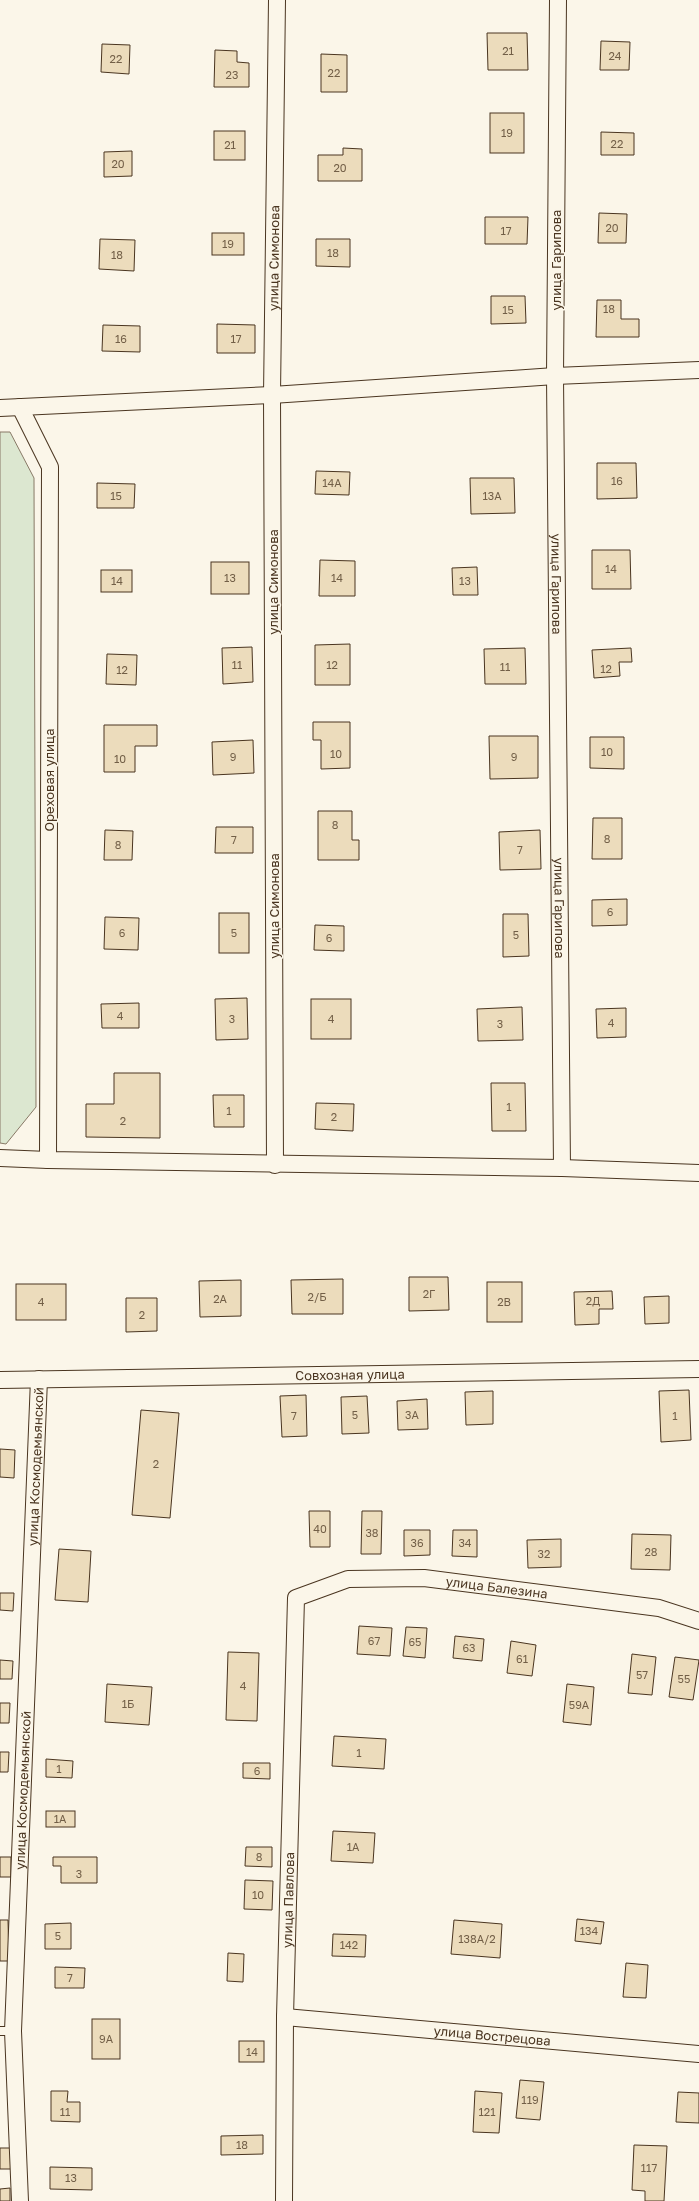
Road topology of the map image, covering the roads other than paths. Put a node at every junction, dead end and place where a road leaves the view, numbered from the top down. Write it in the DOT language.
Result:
graph roads {
  1 [pos="277,0"];
  2 [pos="558,0"];
  3 [pos="699,370"];
  4 [pos="555,376"];
  5 [pos="272,395"];
  6 [pos="20,407"];
  7 [pos="0,408"];
  8 [pos="0,1158"];
  9 [pos="48,1160"];
  10 [pos="275,1165"];
  11 [pos="562,1168"];
  12 [pos="699,1172"];
  13 [pos="699,1369"];
  14 [pos="39,1379"];
  15 [pos="0,1380"];
  16 [pos="296,1598"];
  17 [pos="699,1621"];
  18 [pos="285,2017"];
  19 [pos="6,2031"];
  20 [pos="699,2054"];
  21 [pos="20,2201"];
  22 [pos="284,2201"];
  1 -- 5 [label="street, улица Симонова"];
  2 -- 4 [label="street, улица Гарипова"];
  3 -- 4 [label="street"];
  4 -- 5 [label="street"];
  4 -- 11 [label="street, улица Гарипова"];
  5 -- 6 [label="street"];
  5 -- 10 [label="street, улица Симонова"];
  6 -- 7 [label="street"];
  6 -- 9 [label="street, Ореховая улица"];
  8 -- 9 [label="street"];
  9 -- 10 [label="street"];
  10 -- 11 [label="street"];
  11 -- 12 [label="street"];
  13 -- 14 [label="street, Совхозная улица"];
  14 -- 15 [label="street, Совхозная улица"];
  14 -- 19 [label="street, улица Космодемьянской"];
  16 -- 17 [label="street, улица Балезина"];
  16 -- 18 [label="street, улица Павлова"];
  18 -- 20 [label="street, улица Вострецова"];
  18 -- 22 [label="street, улица Павлова"];
  19 -- 21 [label="street, улица Космодемьянской"];
}
